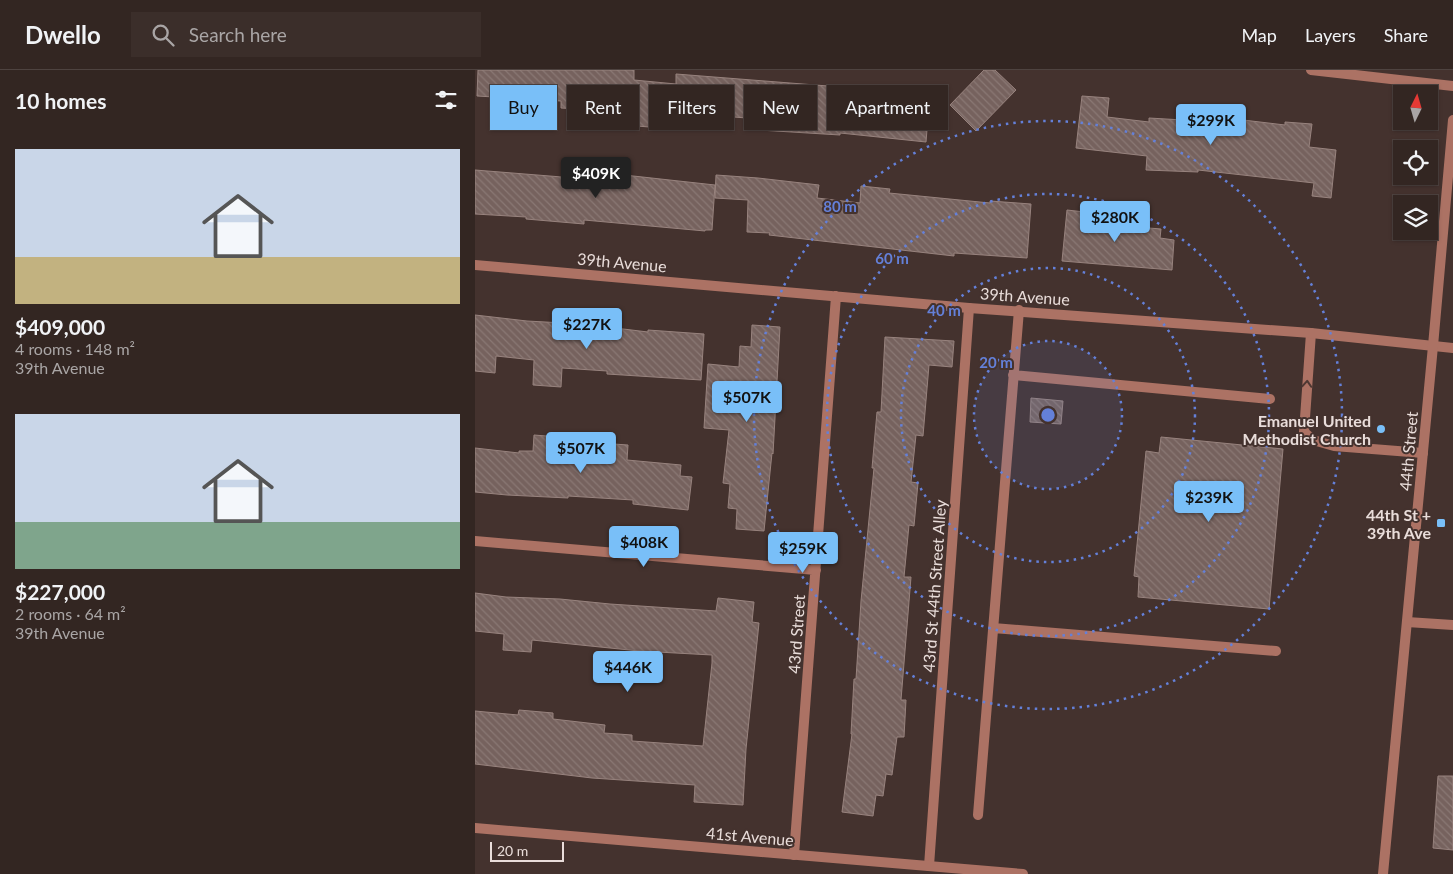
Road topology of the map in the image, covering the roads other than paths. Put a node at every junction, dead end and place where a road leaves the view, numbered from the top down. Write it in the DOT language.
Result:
graph roads {
  1 [pos="1311,70"];
  2 [pos="1453,86"];
  3 [pos="1453,120"];
  4 [pos="475,265"];
  5 [pos="836,296"];
  6 [pos="969,308"];
  7 [pos="1019,310"];
  8 [pos="1311,334"];
  9 [pos="1433,346"];
  10 [pos="1453,348"];
  11 [pos="1013,375"];
  12 [pos="1270,399"];
  13 [pos="1423,454"];
  14 [pos="475,540"];
  15 [pos="816,570"];
  16 [pos="1407,622"];
  17 [pos="1453,626"];
  18 [pos="993,628"];
  19 [pos="1276,651"];
  20 [pos="978,815"];
  21 [pos="475,828"];
  22 [pos="794,855"];
  23 [pos="929,866"];
  24 [pos="1023,874"];
  25 [pos="1383,874"];
  1 -- 2 [label="street"];
  3 -- 9 [label="street, 44th Street"];
  4 -- 5 [label="street, 39th Avenue"];
  5 -- 6 [label="street, 39th Avenue"];
  5 -- 15 [label="street, 43rd Street"];
  6 -- 7 [label="street, 39th Avenue"];
  6 -- 23 [label="street, 43rd St 44th Street Alley"];
  7 -- 8 [label="street, 39th Avenue"];
  7 -- 11 [label="street"];
  8 -- 9 [label="street, 39th Avenue"];
  13 -- 8 [label="street, one-way"];
  9 -- 10 [label="street, 39th Avenue"];
  9 -- 13 [label="street, 44th Street"];
  11 -- 12 [label="street"];
  11 -- 18 [label="street"];
  13 -- 16 [label="street, 44th Street"];
  14 -- 15 [label="street"];
  15 -- 22 [label="street, 43rd Street"];
  16 -- 17 [label="street"];
  16 -- 25 [label="street, 44th Street"];
  18 -- 19 [label="street"];
  18 -- 20 [label="street"];
  21 -- 22 [label="street, 41st Avenue"];
  22 -- 23 [label="street, 41st Avenue"];
  23 -- 24 [label="street, 41st Avenue"];
}
